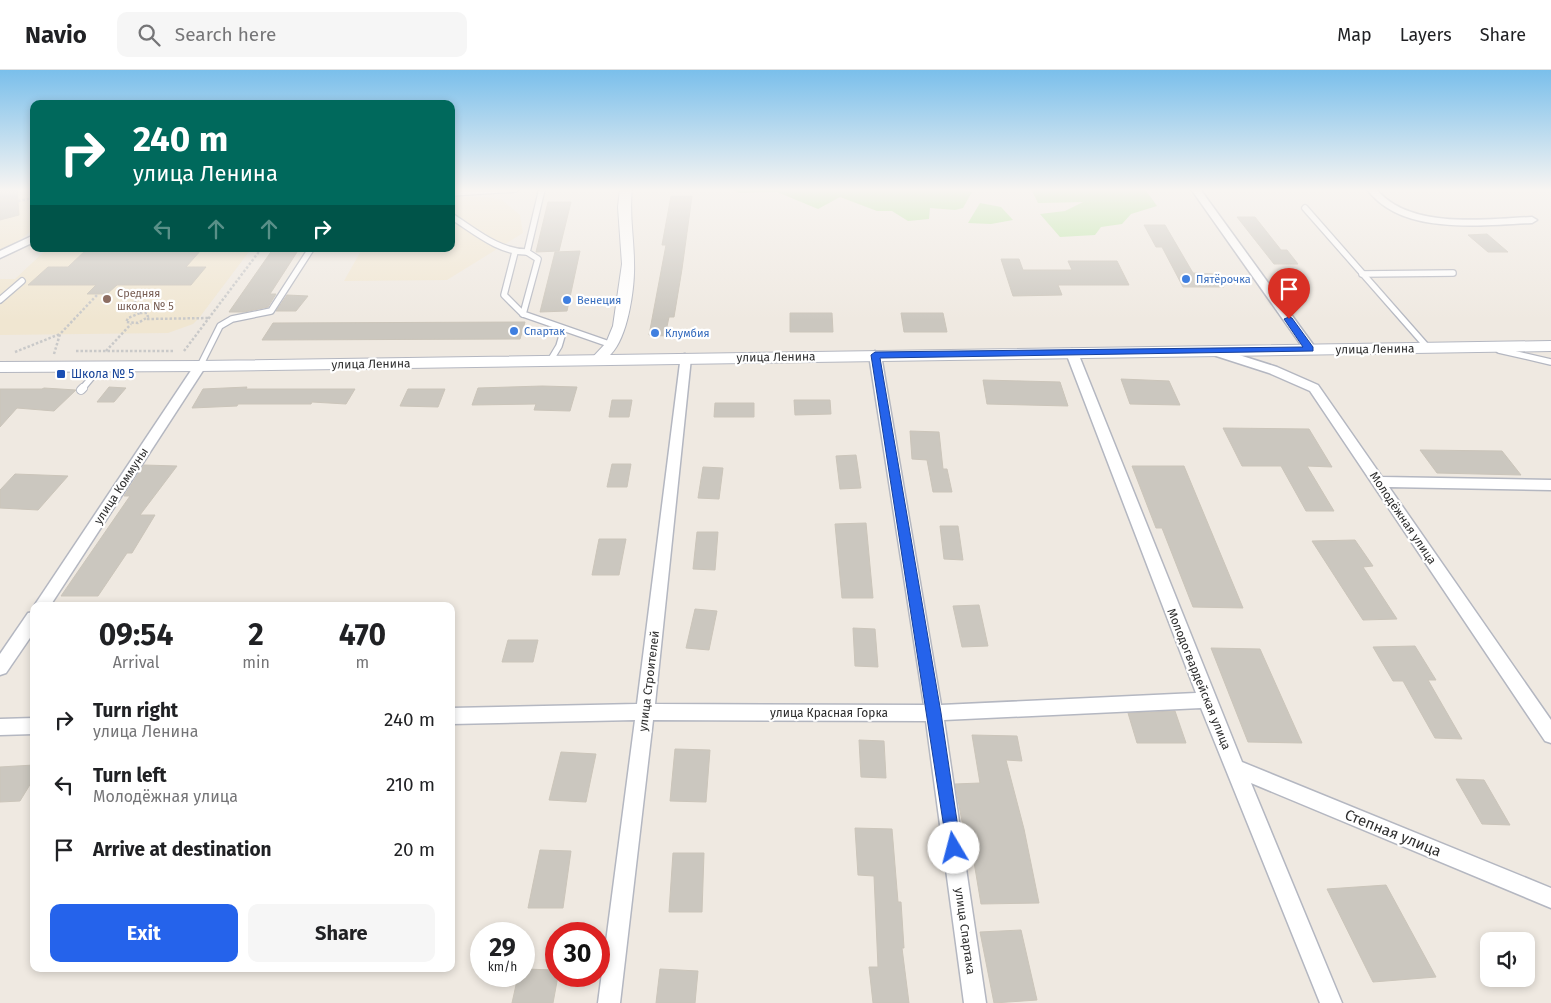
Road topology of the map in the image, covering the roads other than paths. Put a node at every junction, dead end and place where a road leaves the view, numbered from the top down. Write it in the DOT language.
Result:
graph roads {
  1 [pos="477,233"];
  2 [pos="532,233"];
  3 [pos="626,233"];
  4 [pos="1228,233"];
  5 [pos="1326,233"];
  6 [pos="30,240"];
  7 [pos="309,252"];
  8 [pos="515,252"];
  9 [pos="527,252"];
  10 [pos="0,255"];
  11 [pos="1453,273"];
  12 [pos="1362,274"];
  13 [pos="22,281"];
  14 [pos="0,300"];
  15 [pos="522,314"];
  16 [pos="564,329"];
  17 [pos="612,345"];
  18 [pos="1551,346"];
  19 [pos="1490,347"];
  20 [pos="1428,348"];
  21 [pos="1310,349"];
  22 [pos="1214,351"];
  23 [pos="1072,352"];
  24 [pos="875,355"];
  25 [pos="685,358"];
  26 [pos="103,359"];
  27 [pos="597,360"];
  28 [pos="550,361"];
  29 [pos="1551,362"];
  30 [pos="200,366"];
  31 [pos="0,367"];
  32 [pos="81,390"];
  33 [pos="1378,482"];
  34 [pos="1551,485"];
  35 [pos="45,602"];
  36 [pos="30,624"];
  37 [pos="0,668"];
  38 [pos="1207,700"];
  39 [pos="645,712"];
  40 [pos="934,713"];
  41 [pos="455,716"];
  42 [pos="30,726"];
  43 [pos="0,727"];
  44 [pos="1551,735"];
  45 [pos="1235,768"];
  46 [pos="1551,898"];
  47 [pos="609,1003"];
  48 [pos="975,1003"];
  49 [pos="1331,1003"];
  1 -- 8 [label="lane"];
  2 -- 9 [label="lane"];
  3 -- 17 [label="street"];
  4 -- 21 [label="street"];
  5 -- 12 [label="lane"];
  6 -- 10 [label="street"];
  7 -- 30 [label="lane"];
  8 -- 9 [label="lane"];
  8 -- 15 [label="lane"];
  9 -- 15 [label="lane"];
  11 -- 12 [label="lane"];
  12 -- 20 [label="lane"];
  13 -- 14 [label="lane"];
  15 -- 16 [label="lane"];
  16 -- 17 [label="lane"];
  16 -- 28 [label="lane"];
  17 -- 27 [label="street"];
  18 -- 19 [label="main road, улица Ленина"];
  19 -- 20 [label="main road, улица Ленина"];
  19 -- 29 [label="lane"];
  20 -- 21 [label="main road, улица Ленина"];
  21 -- 22 [label="main road, улица Ленина"];
  22 -- 23 [label="main road, улица Ленина"];
  22 -- 33 [label="street, Молодёжная улица"];
  23 -- 24 [label="main road, улица Ленина"];
  23 -- 38 [label="street, Молодогвардейская улица"];
  24 -- 25 [label="main road, улица Ленина"];
  24 -- 40 [label="street, улица Спартака"];
  25 -- 27 [label="main road, улица Ленина"];
  25 -- 39 [label="street, улица Строителей"];
  26 -- 30 [label="main road, улица Ленина"];
  26 -- 31 [label="main road, улица Ленина"];
  26 -- 32 [label="lane"];
  27 -- 28 [label="main road, улица Ленина"];
  28 -- 30 [label="main road, улица Ленина"];
  30 -- 35 [label="street, улица Коммуны"];
  33 -- 34 [label="street"];
  33 -- 44 [label="street, Молодёжная улица"];
  36 -- 37 [label="street"];
  38 -- 40 [label="street, улица Красная Горка"];
  38 -- 45 [label="street, Молодогвардейская улица"];
  39 -- 40 [label="street, улица Красная Горка"];
  39 -- 41 [label="street, улица Красная Горка"];
  39 -- 47 [label="street, улица Строителей"];
  40 -- 48 [label="street, улица Спартака"];
  42 -- 43 [label="street"];
  45 -- 46 [label="street, Степная улица"];
  45 -- 49 [label="street, Молодогвардейская улица"];
}
